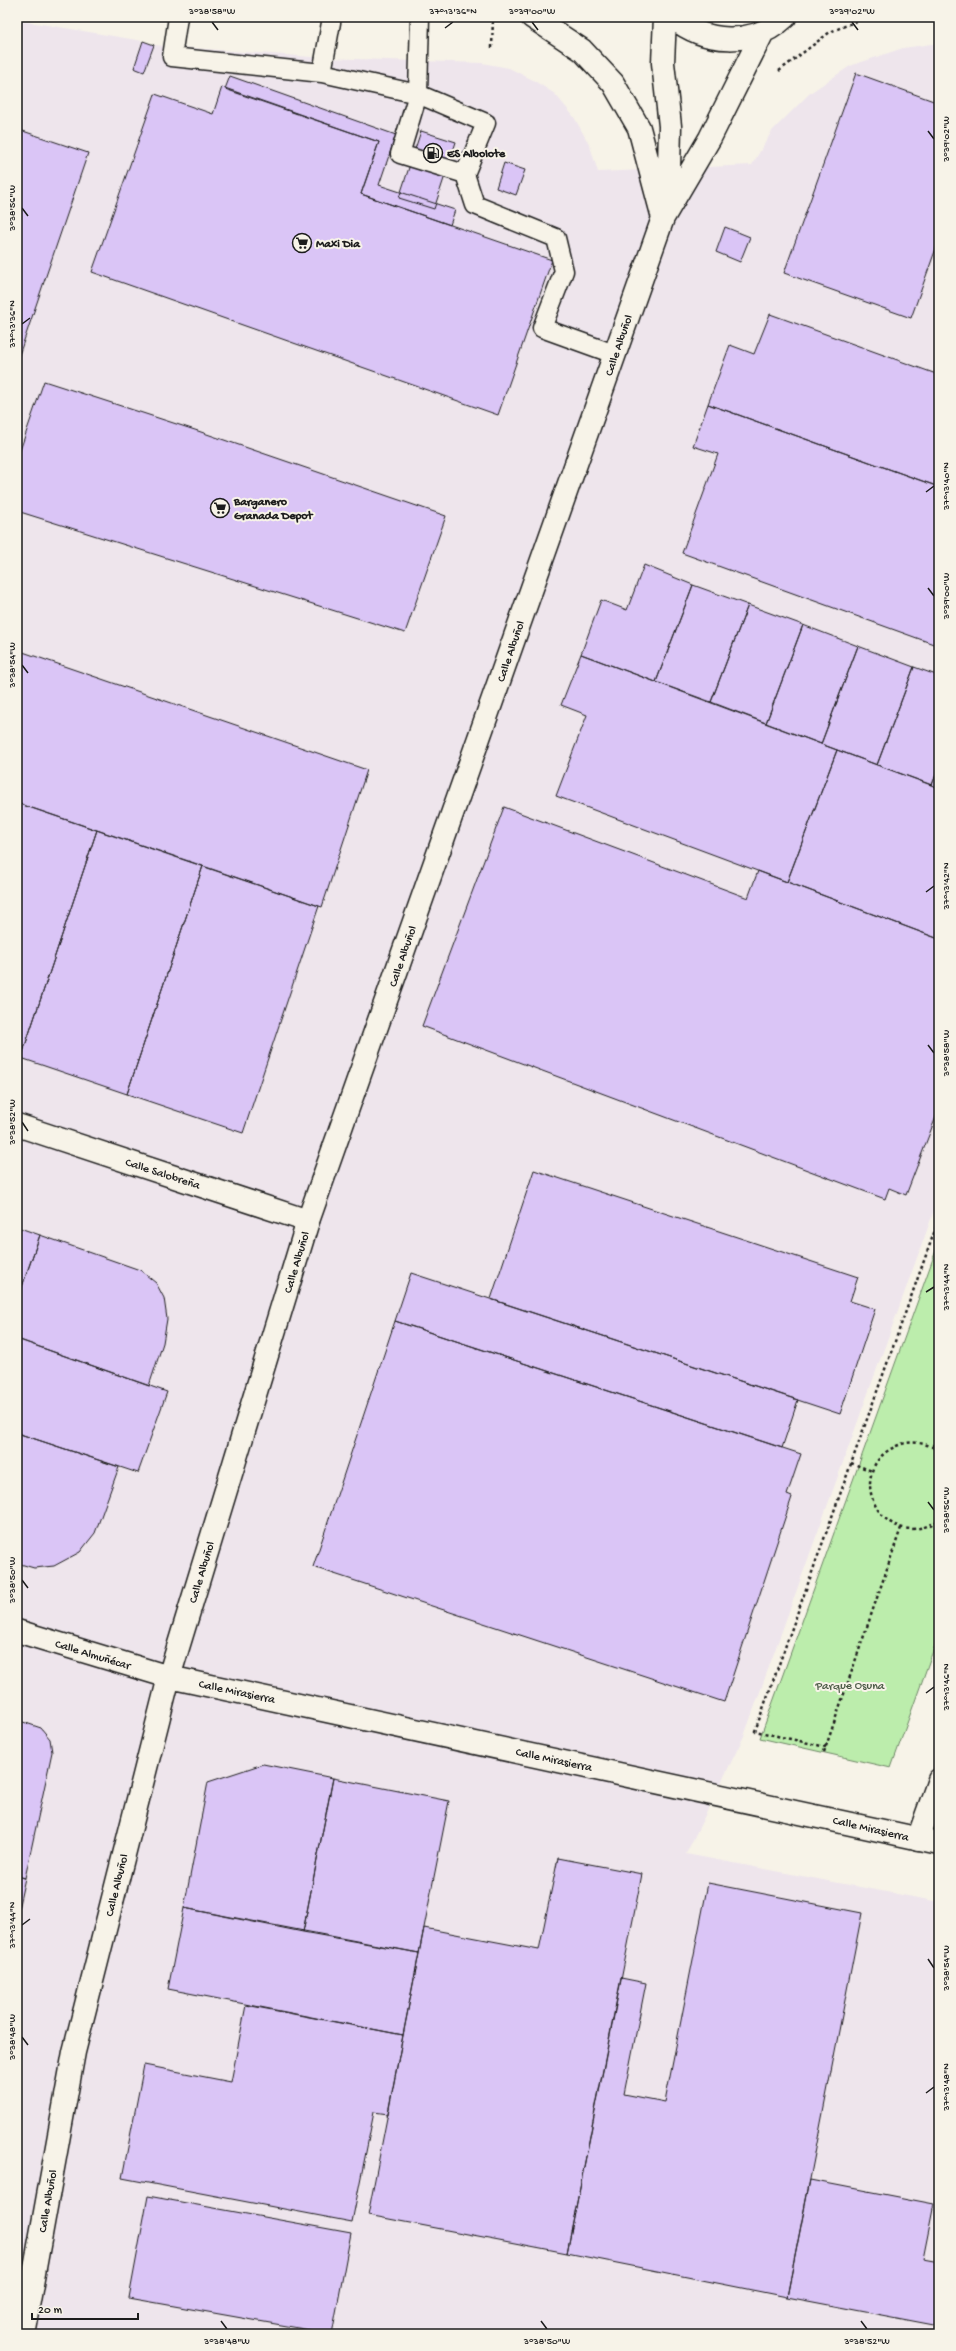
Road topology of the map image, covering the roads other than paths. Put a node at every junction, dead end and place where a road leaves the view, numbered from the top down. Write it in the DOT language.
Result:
graph roads {
  1 [pos="178,17"];
  2 [pos="332,17"];
  3 [pos="420,17"];
  4 [pos="532,17"];
  5 [pos="665,17"];
  6 [pos="672,17"];
  7 [pos="785,17"];
  8 [pos="763,32"];
  9 [pos="322,73"];
  10 [pos="418,94"];
  11 [pos="464,174"];
  12 [pos="663,218"];
  13 [pos="614,354"];
  14 [pos="17,1125"];
  15 [pos="308,1221"];
  16 [pos="17,1631"];
  17 [pos="169,1677"];
  18 [pos="939,1780"];
  19 [pos="929,1841"];
  20 [pos="23,2334"];
  1 -- 9 [label="lane"];
  2 -- 9 [label="lane"];
  3 -- 10 [label="lane"];
  4 -- 12 [label="street"];
  5 -- 12 [label="street, Calle Albuñol"];
  6 -- 8 [label="street"];
  7 -- 8 [label="street"];
  8 -- 12 [label="street, Calle Albuñol"];
  9 -- 10 [label="lane"];
  10 -- 11 [label="lane"];
  10 -- 11 [label="lane"];
  11 -- 13 [label="lane"];
  12 -- 13 [label="street, Calle Albuñol"];
  13 -- 15 [label="street, Calle Albuñol"];
  14 -- 15 [label="street, Calle Salobreña"];
  15 -- 17 [label="street, Calle Albuñol"];
  16 -- 17 [label="street, Calle Almuñécar"];
  17 -- 19 [label="street, Calle Mirasierra"];
  17 -- 20 [label="street, Calle Albuñol"];
  18 -- 19 [label="street"];
}
